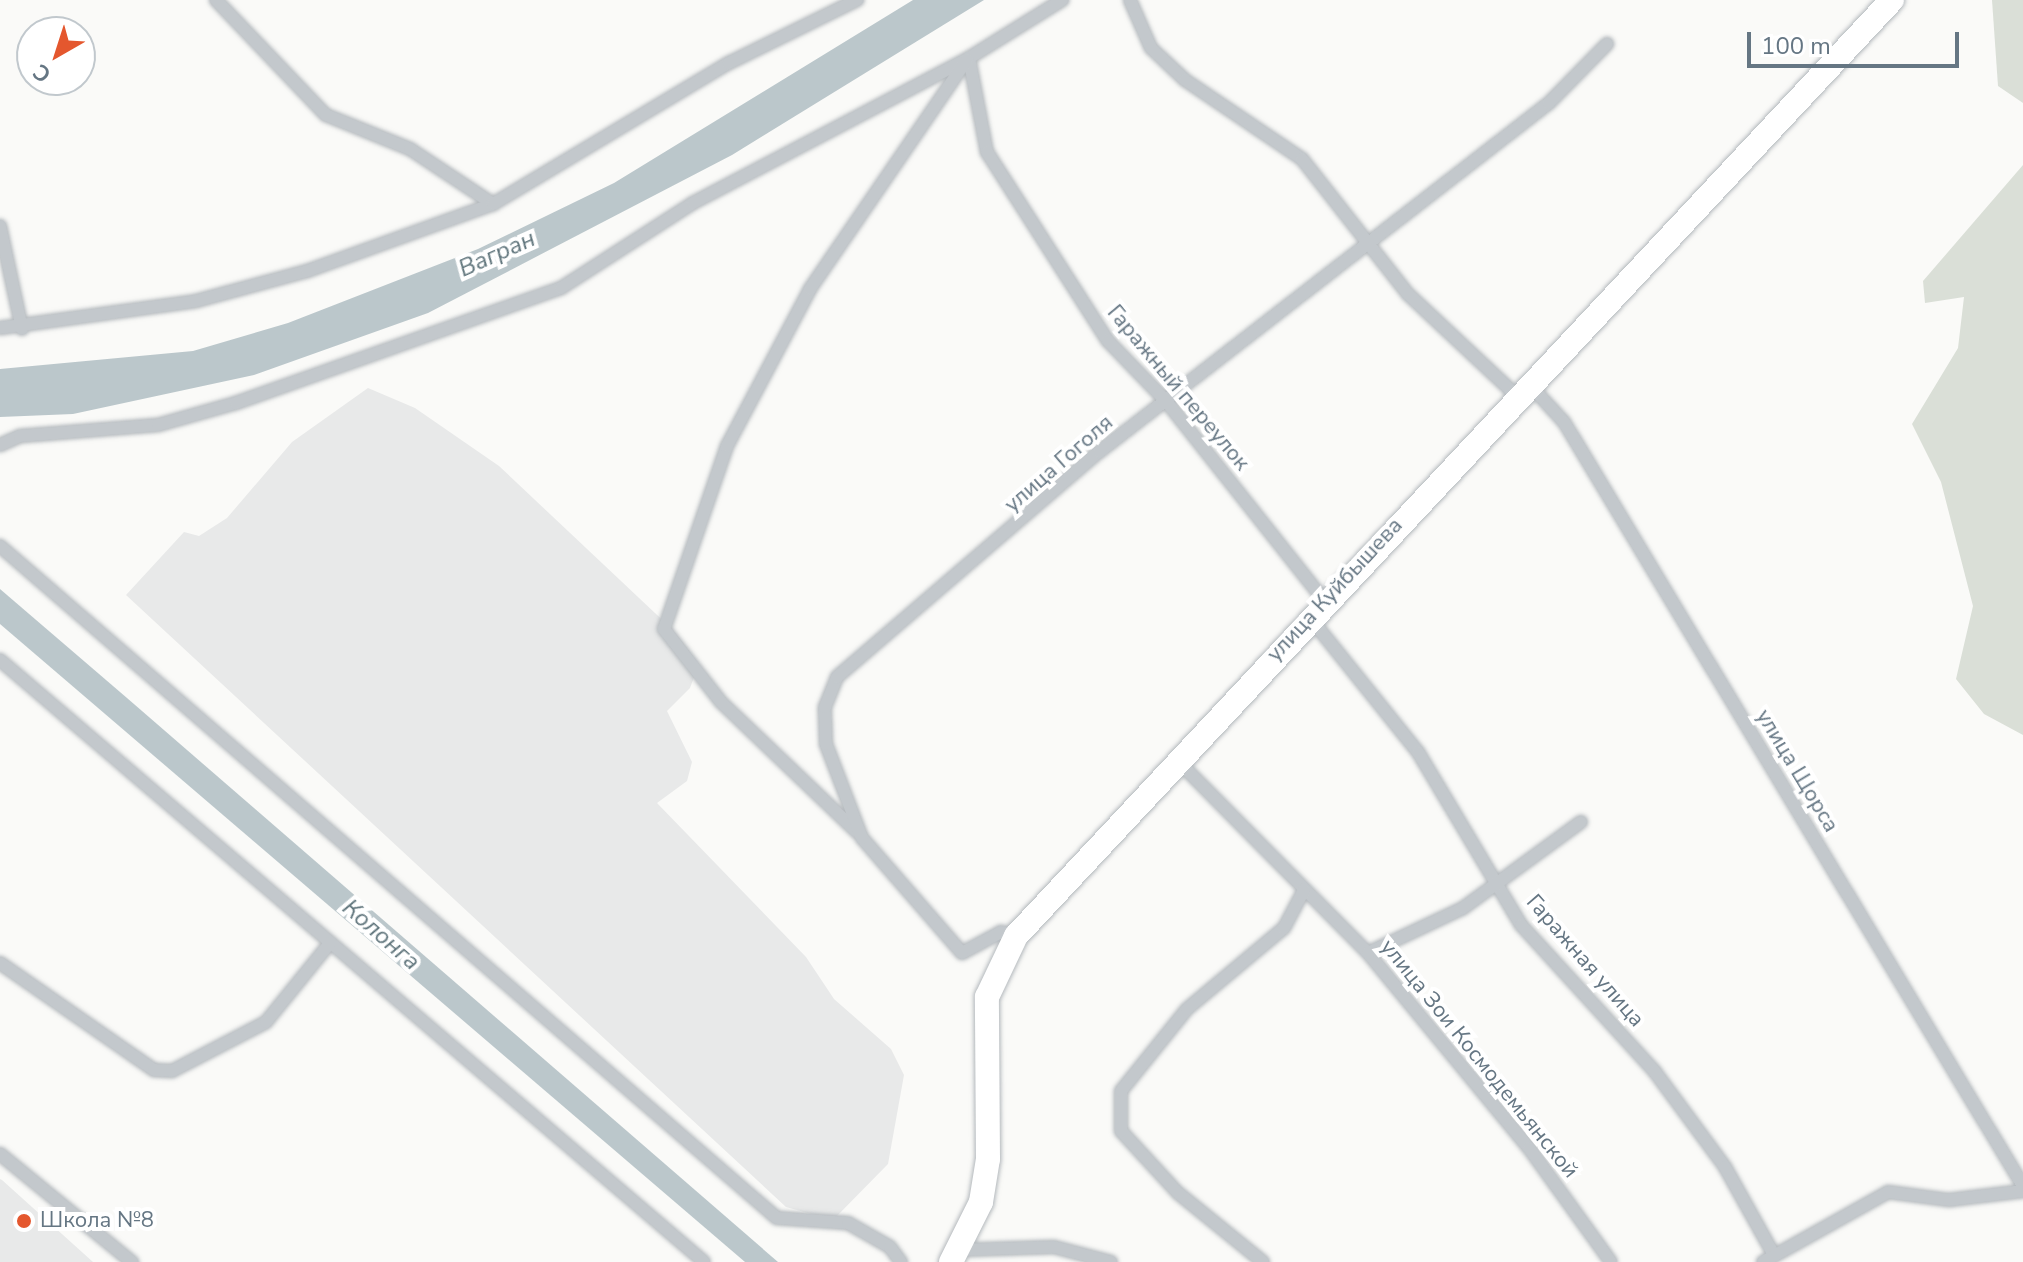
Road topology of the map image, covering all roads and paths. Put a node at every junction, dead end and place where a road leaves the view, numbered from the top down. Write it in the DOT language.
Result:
graph roads {
  1 [pos="216,0"];
  2 [pos="857,0"];
  3 [pos="1062,0"];
  4 [pos="1130,0"];
  5 [pos="1892,0"];
  6 [pos="1607,44"];
  7 [pos="969,58"];
  8 [pos="493,204"];
  9 [pos="0,226"];
  10 [pos="1366,245"];
  11 [pos="0,328"];
  12 [pos="22,329"];
  13 [pos="1523,390"];
  14 [pos="1166,401"];
  15 [pos="0,445"];
  16 [pos="0,546"];
  17 [pos="1317,608"];
  18 [pos="0,660"];
  19 [pos="1177,760"];
  20 [pos="1581,822"];
  21 [pos="862,838"];
  22 [pos="1494,879"];
  23 [pos="1304,890"];
  24 [pos="1016,936"];
  25 [pos="330,943"];
  26 [pos="1368,953"];
  27 [pos="0,963"];
  28 [pos="0,1154"];
  29 [pos="2023,1188"];
  30 [pos="955,1256"];
  31 [pos="1768,1258"];
  32 [pos="1109,1260"];
  33 [pos="132,1262"];
  34 [pos="704,1262"];
  35 [pos="901,1262"];
  36 [pos="1121,1262"];
  37 [pos="1263,1262"];
  38 [pos="1611,1262"];
  1 -- 8 [label="street"];
  2 -- 8 [label="street"];
  3 -- 7 [label="street"];
  4 -- 10 [label="street, улица Щорса"];
  5 -- 13 [label="highway, улица Куйбышева"];
  6 -- 10 [label="street, улица Гоголя"];
  7 -- 14 [label="street, Гаражный переулок"];
  7 -- 15 [label="street"];
  7 -- 21 [label="street"];
  8 -- 12 [label="street"];
  9 -- 12 [label="street"];
  10 -- 13 [label="street, улица Щорса"];
  10 -- 14 [label="street, улица Гоголя"];
  11 -- 12 [label="street"];
  13 -- 17 [label="highway, улица Куйбышева"];
  13 -- 29 [label="street, улица Щорса"];
  14 -- 17 [label="street, Гаражный переулок"];
  14 -- 21 [label="street, улица Гоголя"];
  16 -- 35 [label="street"];
  17 -- 19 [label="highway, улица Куйбышева"];
  17 -- 22 [label="street, Гаражная улица"];
  18 -- 25 [label="street"];
  19 -- 23 [label="street, улица Зои Космодемьянской"];
  19 -- 24 [label="highway, улица Куйбышева"];
  20 -- 22 [label="street"];
  21 -- 24 [label="street, улица Гоголя"];
  22 -- 26 [label="street"];
  22 -- 31 [label="street, Гаражная улица"];
  23 -- 26 [label="street, улица Зои Космодемьянской"];
  23 -- 37 [label="street"];
  24 -- 30 [label="highway, улица Куйбышева"];
  25 -- 27 [label="street"];
  25 -- 34 [label="street"];
  26 -- 38 [label="street, улица Зои Космодемьянской"];
  28 -- 33 [label="street"];
  29 -- 31 [label="street"];
  30 -- 32 [label="street"];
  32 -- 36 [label="street"];
}
